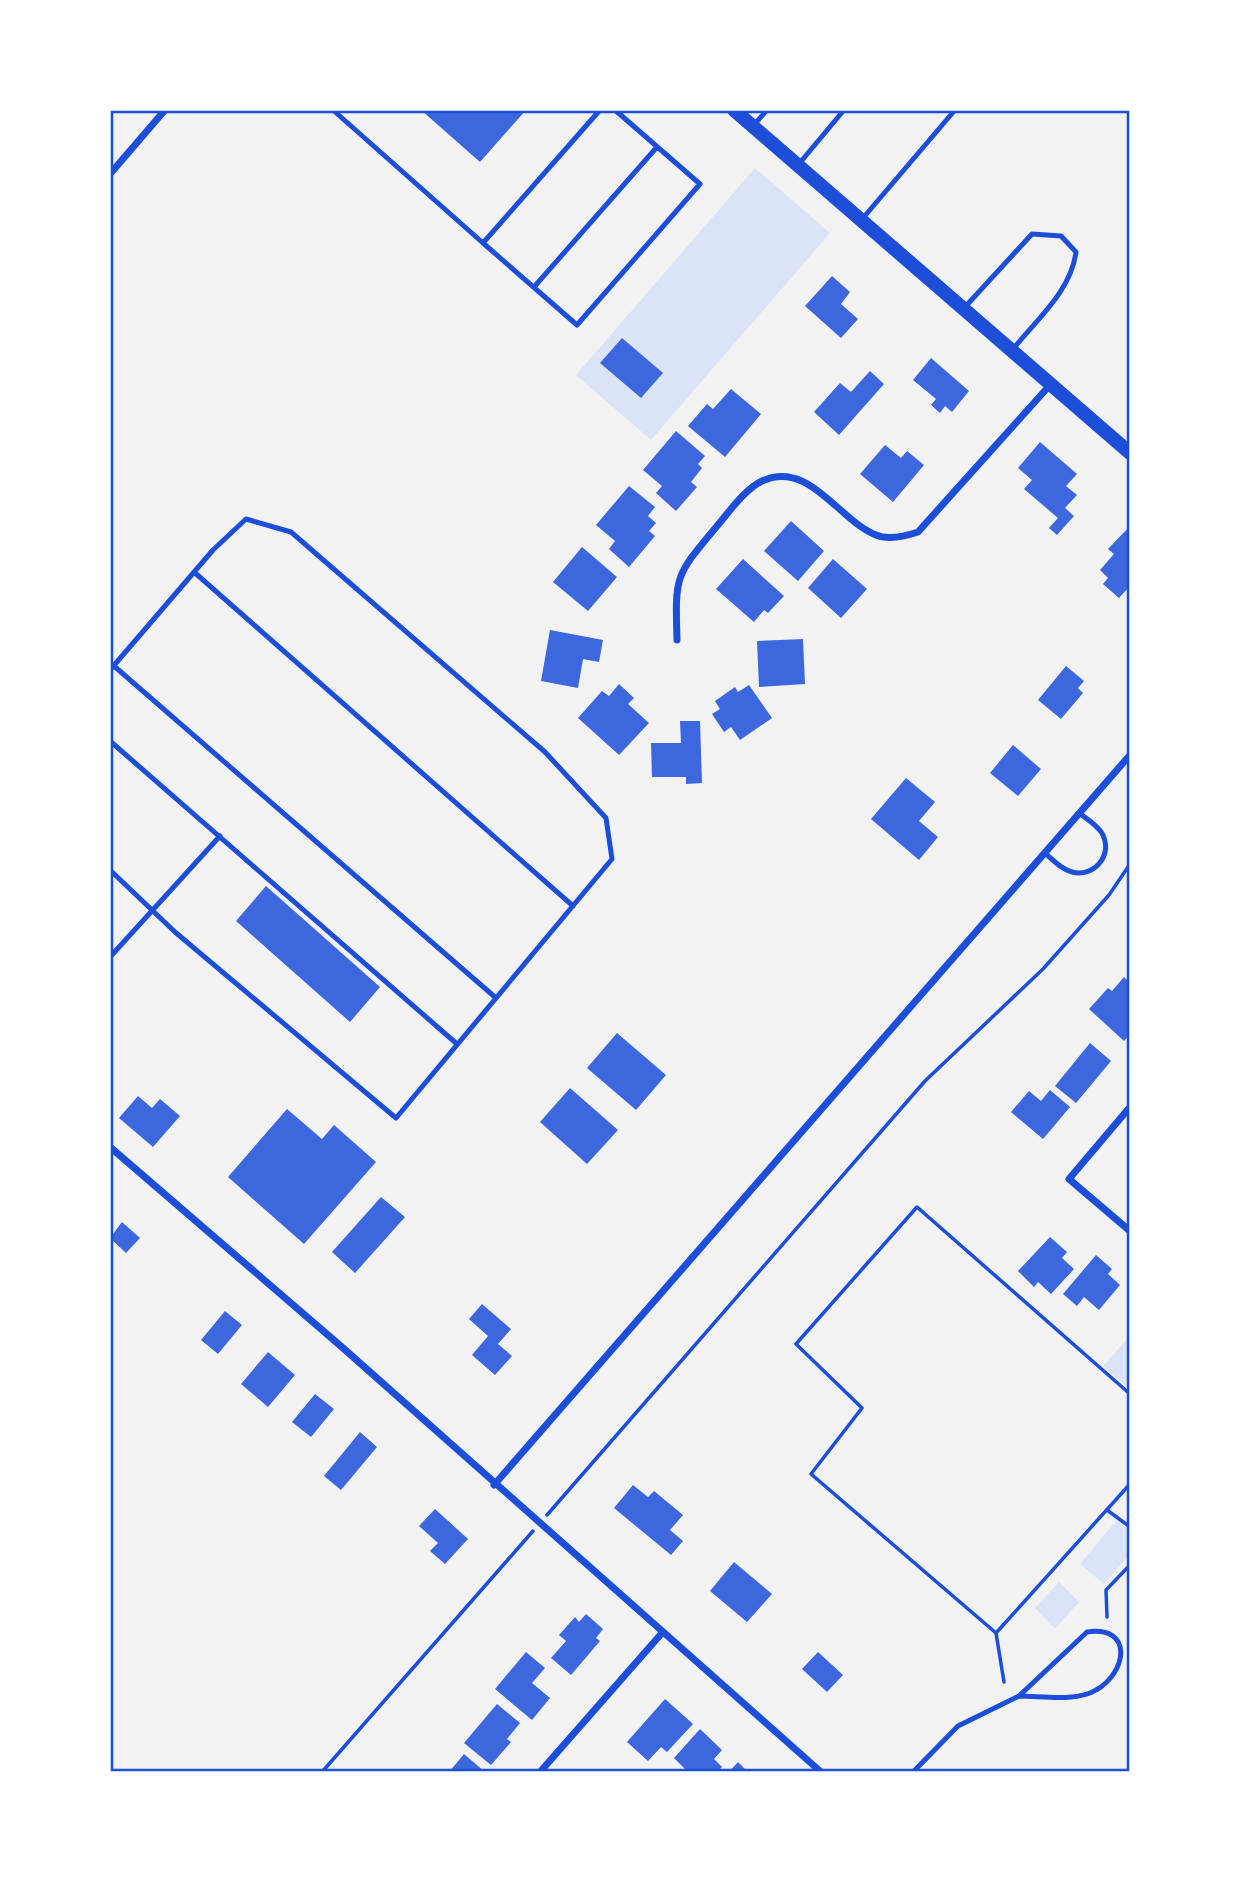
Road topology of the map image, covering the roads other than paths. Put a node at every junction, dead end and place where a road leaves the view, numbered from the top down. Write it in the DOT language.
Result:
graph roads {
  1 [pos="165,110"];
  2 [pos="332,110"];
  3 [pos="600,110"];
  4 [pos="615,110"];
  5 [pos="734,110"];
  6 [pos="767,110"];
  7 [pos="844,110"];
  8 [pos="955,110"];
  9 [pos="753,126"];
  10 [pos="657,147"];
  11 [pos="798,165"];
  12 [pos="110,174"];
  13 [pos="861,220"];
  14 [pos="483,243"];
  15 [pos="534,287"];
  16 [pos="964,309"];
  17 [pos="1012,351"];
  18 [pos="1050,384"];
  19 [pos="1130,453"];
  20 [pos="194,572"];
  21 [pos="677,640"];
  22 [pos="112,668"];
  23 [pos="110,741"];
  24 [pos="1130,755"];
  25 [pos="1079,813"];
  26 [pos="220,836"];
  27 [pos="1045,853"];
  28 [pos="110,870"];
  29 [pos="573,906"];
  30 [pos="152,909"];
  31 [pos="110,957"];
  32 [pos="496,998"];
  33 [pos="457,1044"];
  34 [pos="1130,1107"];
  35 [pos="110,1147"];
  36 [pos="1130,1231"];
  37 [pos="494,1485"];
  38 [pos="662,1633"];
  39 [pos="1121,1644"];
  40 [pos="1130,1647"];
  41 [pos="1019,1696"];
  42 [pos="540,1772"];
  43 [pos="821,1772"];
  44 [pos="913,1772"];
  1 -- 12 [label="street"];
  2 -- 14 [label="lane"];
  3 -- 14 [label="lane"];
  4 -- 10 [label="lane"];
  5 -- 9 [label="main road"];
  6 -- 9 [label="lane"];
  7 -- 11 [label="lane"];
  8 -- 13 [label="lane"];
  9 -- 11 [label="main road"];
  10 -- 15 [label="lane"];
  10 -- 15 [label="lane"];
  11 -- 13 [label="main road"];
  13 -- 16 [label="main road"];
  14 -- 15 [label="lane"];
  16 -- 17 [label="main road"];
  16 -- 17 [label="lane"];
  17 -- 18 [label="main road"];
  18 -- 19 [label="main road"];
  18 -- 21 [label="street"];
  20 -- 22 [label="lane"];
  20 -- 29 [label="lane"];
  20 -- 29 [label="lane"];
  22 -- 32 [label="lane"];
  23 -- 26 [label="lane"];
  24 -- 25 [label="street"];
  25 -- 27 [label="street"];
  25 -- 27 [label="lane"];
  26 -- 30 [label="lane"];
  26 -- 33 [label="lane"];
  27 -- 37 [label="street"];
  28 -- 30 [label="lane"];
  29 -- 32 [label="lane"];
  30 -- 31 [label="lane"];
  30 -- 33 [label="lane"];
  32 -- 33 [label="lane"];
  34 -- 36 [label="street"];
  35 -- 37 [label="street"];
  37 -- 38 [label="street"];
  38 -- 42 [label="street"];
  38 -- 43 [label="street"];
  39 -- 40 [label="lane"];
  39 -- 41 [label="lane"];
  39 -- 41 [label="lane"];
  41 -- 44 [label="lane"];
}
